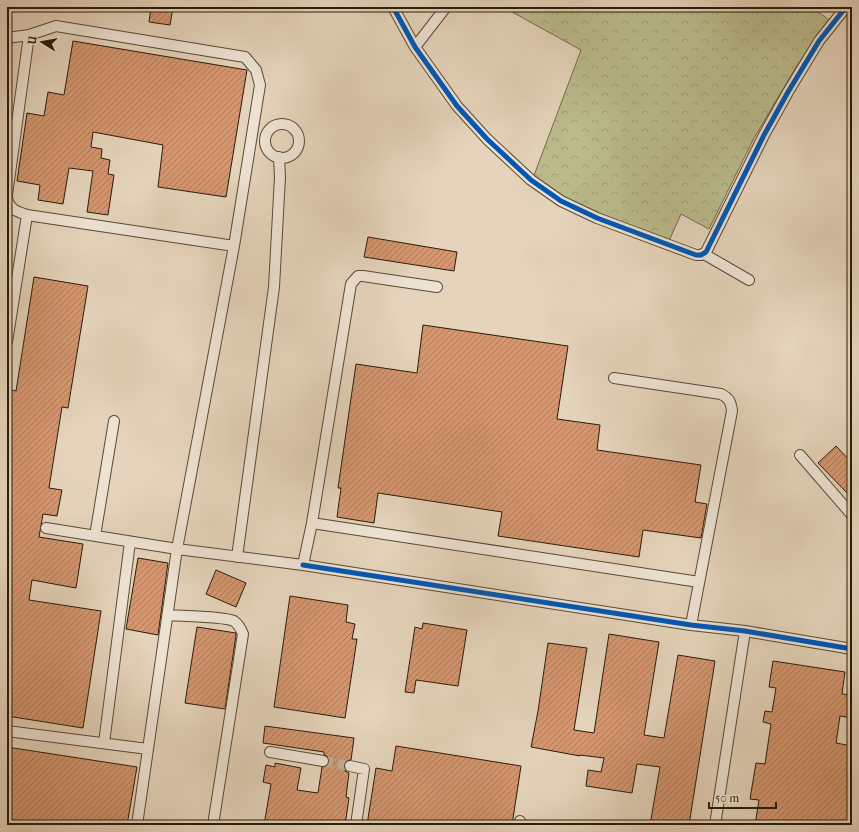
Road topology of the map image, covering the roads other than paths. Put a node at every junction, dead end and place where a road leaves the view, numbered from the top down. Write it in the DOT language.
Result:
graph roads {
  1 [pos="393,7"];
  2 [pos="446,7"];
  3 [pos="846,7"];
  4 [pos="29,34"];
  5 [pos="7,38"];
  6 [pos="415,47"];
  7 [pos="279,157"];
  8 [pos="7,197"];
  9 [pos="27,215"];
  10 [pos="234,246"];
  11 [pos="704,254"];
  12 [pos="749,280"];
  13 [pos="437,287"];
  14 [pos="7,342"];
  15 [pos="614,378"];
  16 [pos="114,421"];
  17 [pos="800,455"];
  18 [pos="852,515"];
  19 [pos="312,523"];
  20 [pos="46,528"];
  21 [pos="95,536"];
  22 [pos="130,542"];
  23 [pos="177,549"];
  24 [pos="236,556"];
  25 [pos="303,565"];
  26 [pos="699,582"];
  27 [pos="168,615"];
  28 [pos="691,624"];
  29 [pos="745,631"];
  30 [pos="852,649"];
  31 [pos="7,731"];
  32 [pos="104,743"];
  33 [pos="148,749"];
  34 [pos="270,752"];
  35 [pos="323,761"];
  36 [pos="350,766"];
  37 [pos="137,825"];
  38 [pos="213,825"];
  39 [pos="356,825"];
  40 [pos="715,825"];
  1 -- 6 [label="street"];
  2 -- 6 [label="street"];
  3 -- 11 [label="street"];
  4 -- 5 [label="street"];
  4 -- 8 [label="street"];
  4 -- 10 [label="street"];
  6 -- 11 [label="street"];
  7 -- 24 [label="street"];
  8 -- 9 [label="street"];
  9 -- 10 [label="street"];
  9 -- 14 [label="street"];
  10 -- 23 [label="street"];
  11 -- 12 [label="street"];
  13 -- 19 [label="street"];
  15 -- 26 [label="street"];
  16 -- 21 [label="street"];
  17 -- 18 [label="street"];
  19 -- 25 [label="street"];
  19 -- 26 [label="street"];
  20 -- 21 [label="street"];
  21 -- 22 [label="street"];
  22 -- 23 [label="street"];
  22 -- 32 [label="street"];
  23 -- 24 [label="street"];
  23 -- 27 [label="street"];
  24 -- 25 [label="street"];
  25 -- 28 [label="street"];
  26 -- 28 [label="street"];
  27 -- 33 [label="street"];
  27 -- 38 [label="street"];
  28 -- 29 [label="street"];
  29 -- 30 [label="street"];
  29 -- 40 [label="street"];
  31 -- 32 [label="street"];
  32 -- 33 [label="street"];
  33 -- 37 [label="street"];
  34 -- 35 [label="street"];
  36 -- 39 [label="street"];
}
